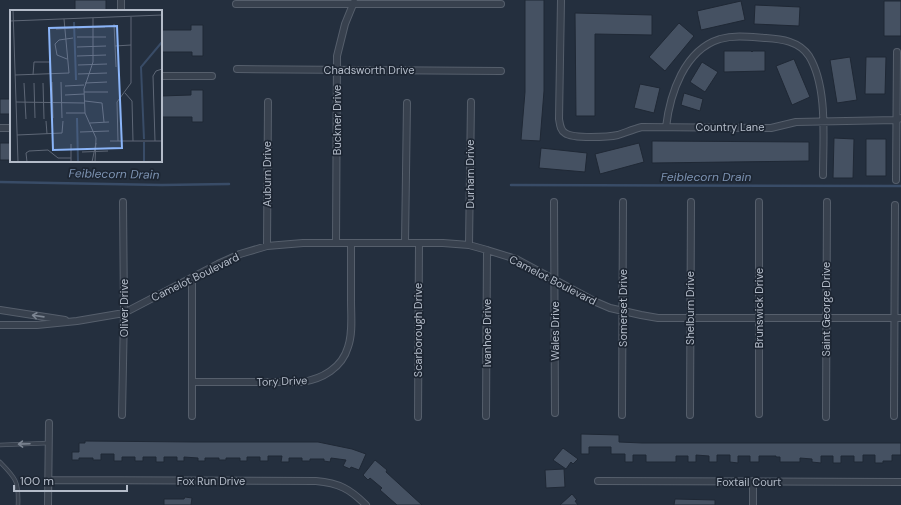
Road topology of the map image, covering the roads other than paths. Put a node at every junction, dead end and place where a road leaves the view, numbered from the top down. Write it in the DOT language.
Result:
graph roads {
  1 [pos="561,0"];
  2 [pos="354,2"];
  3 [pos="236,4"];
  4 [pos="501,4"];
  5 [pos="897,52"];
  6 [pos="236,69"];
  7 [pos="337,70"];
  8 [pos="500,71"];
  9 [pos="162,76"];
  10 [pos="212,76"];
  11 [pos="268,102"];
  12 [pos="470,102"];
  13 [pos="407,103"];
  14 [pos="900,120"];
  15 [pos="823,122"];
  16 [pos="666,127"];
  17 [pos="823,175"];
  18 [pos="896,180"];
  19 [pos="124,202"];
  20 [pos="554,202"];
  21 [pos="623,202"];
  22 [pos="691,202"];
  23 [pos="759,202"];
  24 [pos="827,202"];
  25 [pos="895,205"];
  26 [pos="336,242"];
  27 [pos="405,242"];
  28 [pos="351,243"];
  29 [pos="419,243"];
  30 [pos="267,246"];
  31 [pos="469,246"];
  32 [pos="487,250"];
  33 [pos="192,278"];
  34 [pos="555,280"];
  35 [pos="0,310"];
  36 [pos="623,311"];
  37 [pos="124,313"];
  38 [pos="758,317"];
  39 [pos="826,317"];
  40 [pos="690,318"];
  41 [pos="898,318"];
  42 [pos="77,321"];
  43 [pos="0,325"];
  44 [pos="192,382"];
  45 [pos="555,413"];
  46 [pos="759,414"];
  47 [pos="122,415"];
  48 [pos="622,415"];
  49 [pos="690,415"];
  50 [pos="192,416"];
  51 [pos="486,416"];
  52 [pos="894,416"];
  53 [pos="418,417"];
  54 [pos="826,417"];
  55 [pos="49,423"];
  56 [pos="49,443"];
  57 [pos="0,445"];
  58 [pos="0,462"];
  59 [pos="48,480"];
  60 [pos="598,481"];
  61 [pos="753,482"];
  62 [pos="901,482"];
  63 [pos="18,505"];
  64 [pos="48,505"];
  65 [pos="366,505"];
  66 [pos="753,505"];
  1 -- 16 [label="street, Country Lane"];
  2 -- 3 [label="street"];
  2 -- 4 [label="street"];
  2 -- 7 [label="street, Buckner Drive"];
  5 -- 14 [label="street"];
  6 -- 7 [label="street, Chadsworth Drive"];
  7 -- 8 [label="street, Chadsworth Drive"];
  7 -- 26 [label="street, Buckner Drive"];
  9 -- 10 [label="street"];
  11 -- 30 [label="street, Auburn Drive"];
  12 -- 31 [label="street, Durham Drive"];
  13 -- 27 [label="street"];
  14 -- 15 [label="street, Country Lane"];
  14 -- 18 [label="street"];
  15 -- 16 [label="street, Country Lane"];
  15 -- 16 [label="street"];
  15 -- 17 [label="street"];
  19 -- 37 [label="street, Oliver Drive"];
  20 -- 34 [label="street, Wales Drive"];
  21 -- 36 [label="street, Somerset Drive"];
  22 -- 40 [label="street, Shelburn Drive"];
  23 -- 38 [label="street, Brunswick Drive"];
  24 -- 39 [label="street, Saint George Drive"];
  25 -- 41 [label="street"];
  26 -- 28 [label="street, Camelot Boulevard"];
  26 -- 30 [label="street, Camelot Boulevard"];
  27 -- 28 [label="street, Camelot Boulevard"];
  27 -- 29 [label="street, Camelot Boulevard"];
  28 -- 44 [label="street, Tory Drive"];
  29 -- 31 [label="street, Camelot Boulevard"];
  29 -- 53 [label="street, Scarborough Drive"];
  30 -- 33 [label="street, Camelot Boulevard"];
  31 -- 32 [label="street, Camelot Boulevard"];
  32 -- 34 [label="street, Camelot Boulevard"];
  32 -- 51 [label="street, Ivanhoe Drive"];
  33 -- 37 [label="street, Camelot Boulevard"];
  33 -- 44 [label="street"];
  34 -- 36 [label="street, Camelot Boulevard"];
  34 -- 45 [label="street, Wales Drive"];
  42 -- 35 [label="street, Camelot Boulevard, one-way"];
  36 -- 40 [label="street, Camelot Boulevard"];
  36 -- 48 [label="street, Somerset Drive"];
  37 -- 42 [label="street, Camelot Boulevard"];
  37 -- 47 [label="street, Oliver Drive"];
  38 -- 39 [label="street, Camelot Boulevard"];
  38 -- 40 [label="street, Camelot Boulevard"];
  38 -- 46 [label="street, Brunswick Drive"];
  39 -- 41 [label="street, Camelot Boulevard"];
  39 -- 54 [label="street, Saint George Drive"];
  40 -- 49 [label="street, Shelburn Drive"];
  41 -- 52 [label="street"];
  42 -- 43 [label="street, Camelot Boulevard"];
  44 -- 50 [label="street"];
  55 -- 56 [label="street"];
  56 -- 57 [label="lane, one-way"];
  56 -- 59 [label="street"];
  58 -- 63 [label="lane"];
  59 -- 64 [label="street"];
  59 -- 65 [label="street, Fox Run Drive"];
  60 -- 61 [label="street, Foxtail Court"];
  61 -- 62 [label="street, Foxtail Court"];
  61 -- 66 [label="street"];
}
